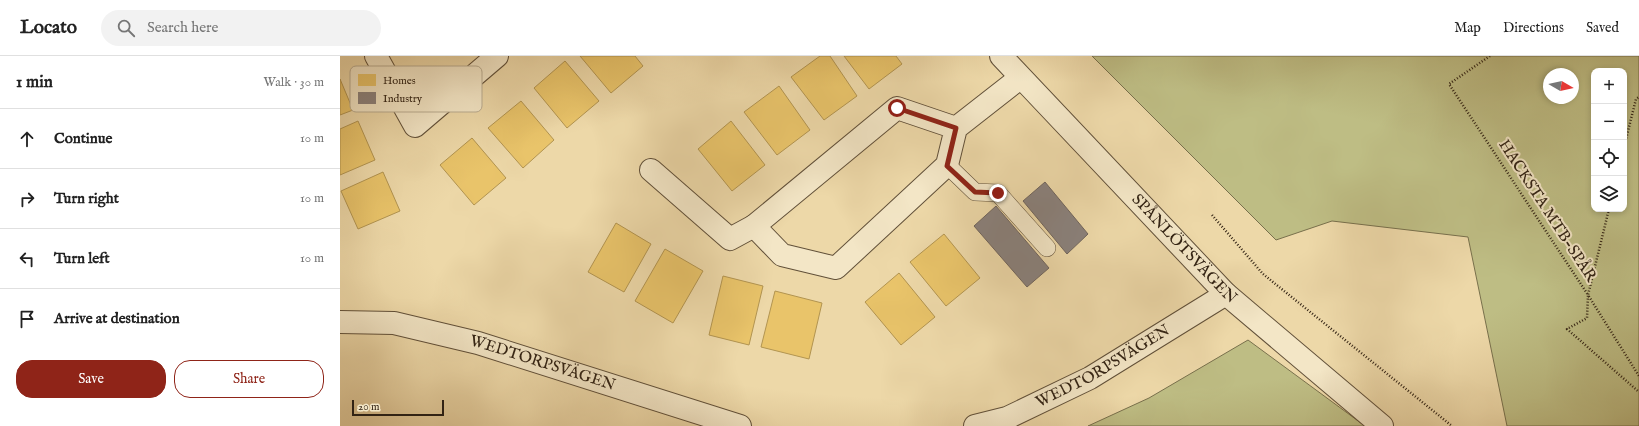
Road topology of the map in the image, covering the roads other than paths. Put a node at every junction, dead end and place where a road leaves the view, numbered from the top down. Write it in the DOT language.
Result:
graph roads {
  1 [pos="376,56"];
  2 [pos="497,56"];
  3 [pos="1001,56"];
  4 [pos="382,66"];
  5 [pos="482,69"];
  6 [pos="1020,78"];
  7 [pos="407,112"];
  8 [pos="431,112"];
  9 [pos="956,128"];
  10 [pos="947,166"];
  11 [pos="651,170"];
  12 [pos="754,226"];
  13 [pos="1047,248"];
  14 [pos="1226,294"];
  15 [pos="340,322"];
  16 [pos="740,426"];
  17 [pos="975,426"];
  18 [pos="1382,426"];
  1 -- 4 [label="street"];
  2 -- 5 [label="street"];
  3 -- 6 [label="street, SPÅNLÖTSVÄGEN"];
  6 -- 9 [label="street"];
  6 -- 14 [label="street, SPÅNLÖTSVÄGEN"];
  7 -- 8 [label="street"];
  9 -- 10 [label="street"];
  9 -- 12 [label="street"];
  10 -- 12 [label="street"];
  10 -- 13 [label="lane"];
  11 -- 12 [label="street"];
  14 -- 17 [label="street, WEDTORPSVÄGEN"];
  14 -- 18 [label="street, SPÅNLÖTSVÄGEN"];
  15 -- 16 [label="street, WEDTORPSVÄGEN"];
}
